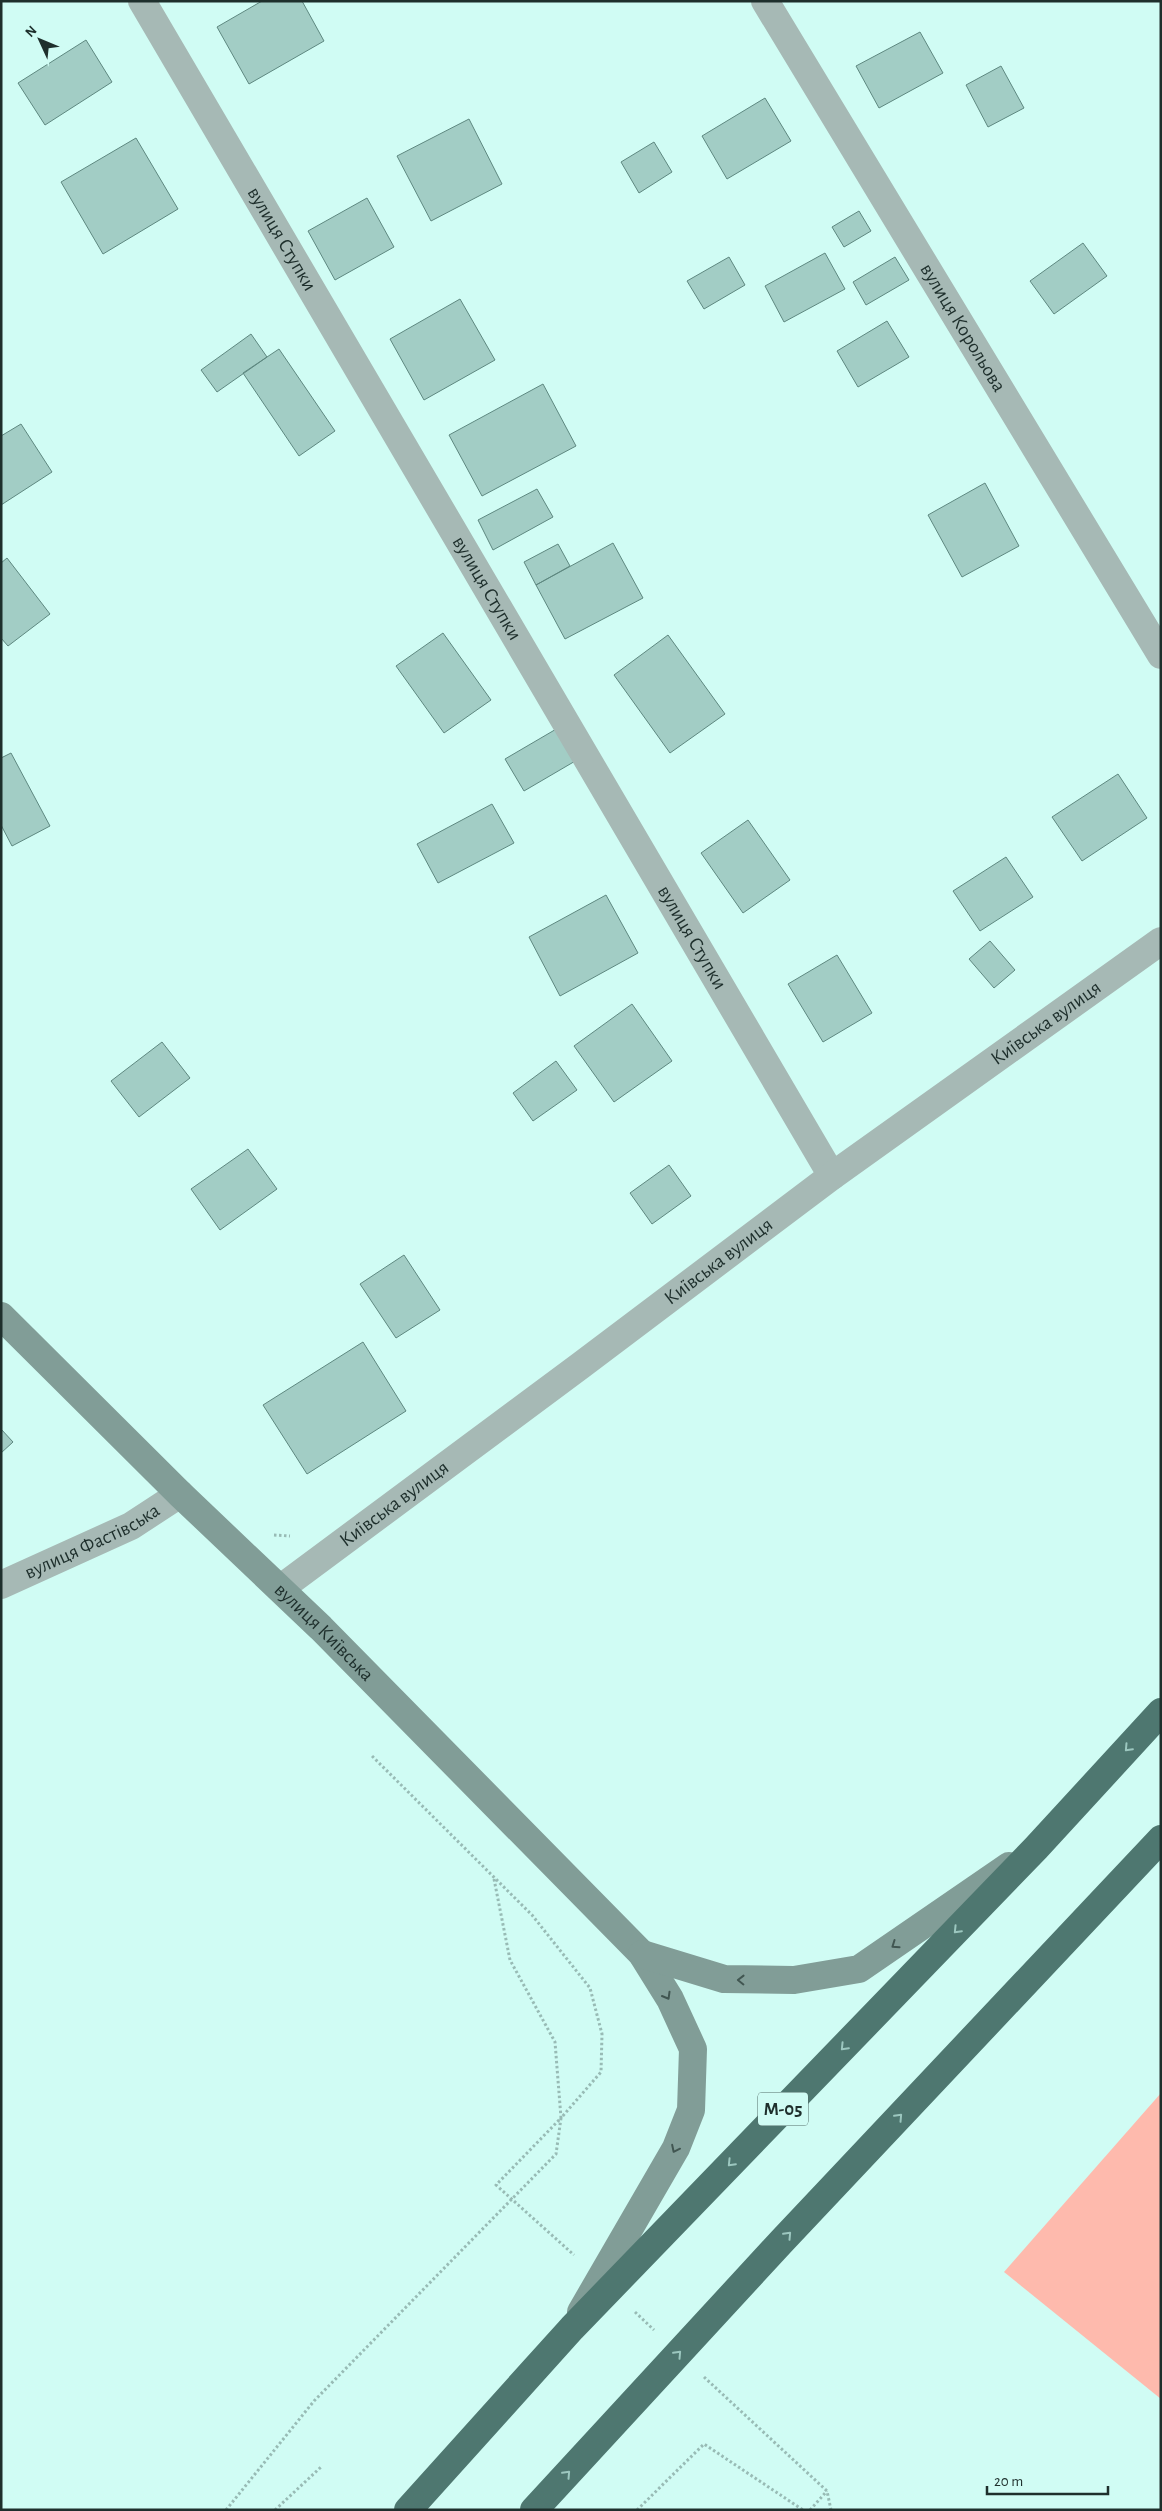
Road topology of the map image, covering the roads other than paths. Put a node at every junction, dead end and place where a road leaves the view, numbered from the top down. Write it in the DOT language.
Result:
graph roads {
  1 [pos="142,1"];
  2 [pos="765,1"];
  3 [pos="1161,655"];
  4 [pos="1161,941"];
  5 [pos="832,1176"];
  6 [pos="1,1316"];
  7 [pos="180,1494"];
  8 [pos="1,1585"];
  9 [pos="280,1588"];
  10 [pos="1161,1712"];
  11 [pos="1161,1839"];
  12 [pos="1036,1848"];
  13 [pos="642,1954"];
  14 [pos="572,2328"];
  15 [pos="408,2510"];
  16 [pos="534,2510"];
  1 -- 5 [label="street, вулиця Ступки"];
  2 -- 3 [label="street, вулиця Корольова"];
  4 -- 5 [label="street, Київська вулиця"];
  5 -- 9 [label="street, Київська вулиця"];
  6 -- 7 [label="street, вулиця Київська"];
  7 -- 8 [label="street, вулиця Фастівська"];
  7 -- 9 [label="street, вулиця Київська"];
  9 -- 13 [label="street, вулиця Київська"];
  10 -- 12 [label="highway, М-05, one-way"];
  16 -- 11 [label="highway, one-way"];
  12 -- 13 [label="street, one-way"];
  12 -- 14 [label="highway, М-05, one-way"];
  13 -- 14 [label="street, one-way"];
  14 -- 15 [label="highway, М-05"];
}
